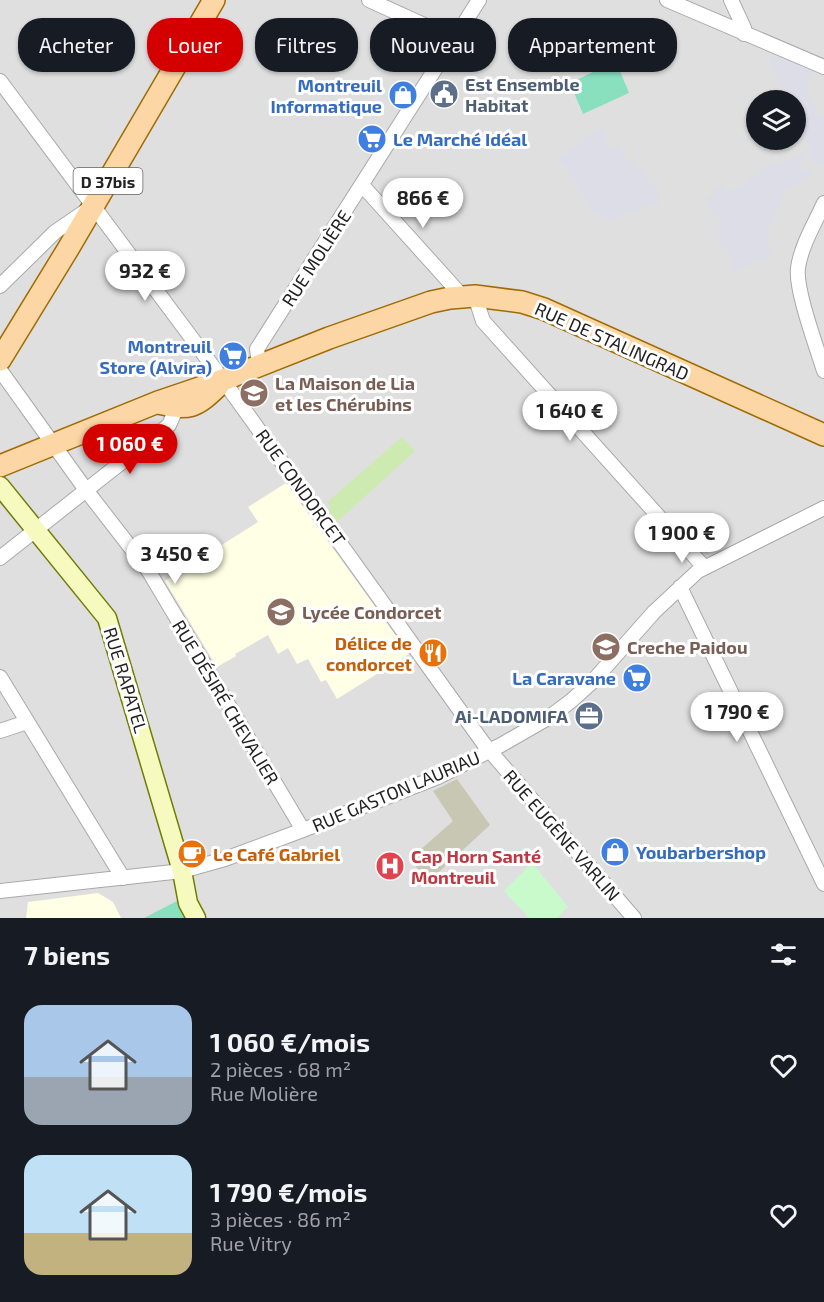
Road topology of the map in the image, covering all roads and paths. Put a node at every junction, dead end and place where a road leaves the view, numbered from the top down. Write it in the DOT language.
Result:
graph roads {
  1 [pos="214,0"];
  2 [pos="369,0"];
  3 [pos="479,0"];
  4 [pos="668,0"];
  5 [pos="731,0"];
  6 [pos="409,18"];
  7 [pos="468,18"];
  8 [pos="744,34"];
  9 [pos="824,68"];
  10 [pos="434,72"];
  11 [pos="0,81"];
  12 [pos="362,185"];
  13 [pos="824,203"];
  14 [pos="94,205"];
  15 [pos="0,286"];
  16 [pos="468,296"];
  17 [pos="0,360"];
  18 [pos="259,365"];
  19 [pos="0,370"];
  20 [pos="824,371"];
  21 [pos="224,380"];
  22 [pos="170,402"];
  23 [pos="824,435"];
  24 [pos="54,445"];
  25 [pos="0,466"];
  26 [pos="0,486"];
  27 [pos="86,490"];
  28 [pos="824,508"];
  29 [pos="36,530"];
  30 [pos="0,558"];
  31 [pos="704,567"];
  32 [pos="680,587"];
  33 [pos="0,677"];
  34 [pos="27,722"];
  35 [pos="0,731"];
  36 [pos="490,752"];
  37 [pos="303,830"];
  38 [pos="182,871"];
  39 [pos="123,878"];
  40 [pos="824,884"];
  41 [pos="0,891"];
  42 [pos="196,918"];
  43 [pos="634,918"];
  1 -- 14 [label="main road, D 37bis"];
  2 -- 6 [label="street"];
  3 -- 7 [label="street, RUE MOLIÈRE"];
  4 -- 8 [label="street"];
  5 -- 8 [label="street"];
  8 -- 9 [label="street"];
  10 -- 12 [label="street, RUE MOLIÈRE"];
  11 -- 14 [label="street, RUE CONDORCET"];
  12 -- 16 [label="street"];
  12 -- 18 [label="street, RUE MOLIÈRE"];
  13 -- 20 [label="street"];
  14 -- 15 [label="street"];
  14 -- 17 [label="main road, D 37bis"];
  14 -- 21 [label="street, RUE CONDORCET"];
  16 -- 18 [label="main road, RUE DE STALINGRAD"];
  16 -- 23 [label="main road, RUE DE STALINGRAD"];
  16 -- 31 [label="street"];
  18 -- 21 [label="main road, RUE DE STALINGRAD"];
  19 -- 24 [label="street, RUE DÉSIRÉ CHEVALIER"];
  21 -- 22 [label="main road, RUE DE STALINGRAD"];
  21 -- 36 [label="street, RUE CONDORCET"];
  22 -- 24 [label="main road, RUE DE STALINGRAD"];
  22 -- 27 [label="street"];
  24 -- 25 [label="main road, RUE DE STALINGRAD"];
  24 -- 27 [label="street, RUE DÉSIRÉ CHEVALIER"];
  26 -- 29 [label="main road, RUE RAPATEL"];
  27 -- 29 [label="street"];
  27 -- 37 [label="street, RUE DÉSIRÉ CHEVALIER"];
  28 -- 31 [label="street, RUE GASTON LAURIAU"];
  29 -- 30 [label="street"];
  29 -- 38 [label="main road, RUE RAPATEL"];
  31 -- 32 [label="street, RUE GASTON LAURIAU"];
  32 -- 36 [label="street, RUE GASTON LAURIAU"];
  32 -- 40 [label="street"];
  33 -- 34 [label="street"];
  34 -- 35 [label="street"];
  34 -- 39 [label="street"];
  36 -- 37 [label="street, RUE GASTON LAURIAU"];
  36 -- 43 [label="street, RUE EUGÈNE VARLIN"];
  37 -- 38 [label="street, RUE GASTON LAURIAU"];
  38 -- 39 [label="street, RUE GASTON LAURIAU"];
  38 -- 42 [label="main road, RUE RAPATEL"];
  39 -- 41 [label="street, RUE GASTON LAURIAU"];
}
